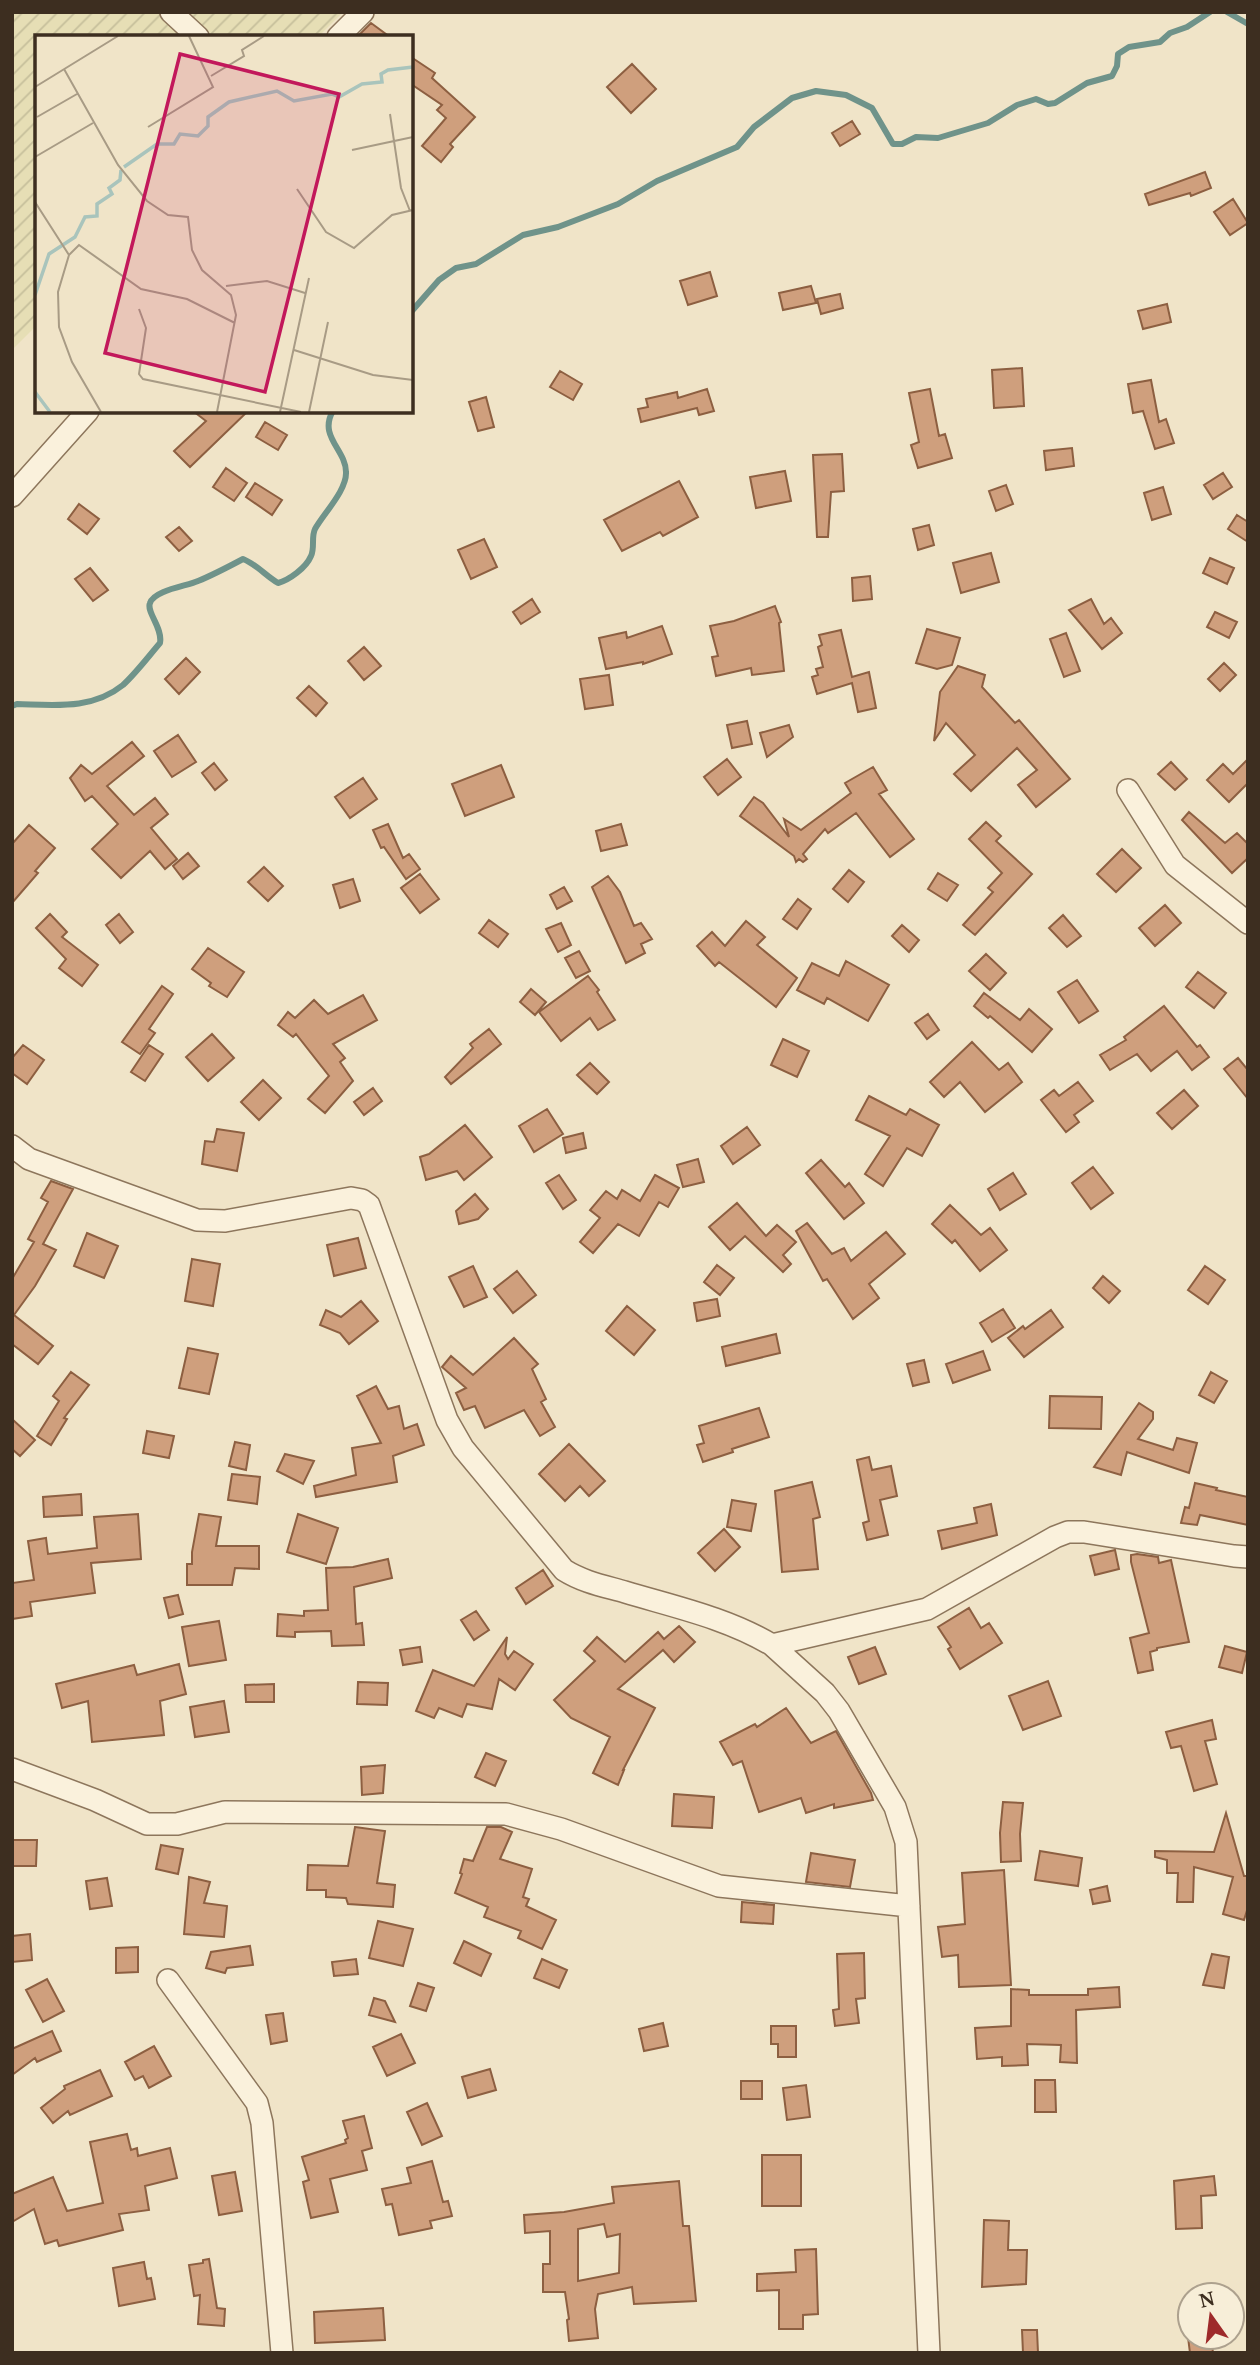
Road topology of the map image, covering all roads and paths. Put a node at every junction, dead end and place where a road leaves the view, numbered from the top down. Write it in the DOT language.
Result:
graph roads {
  1 [pos="171,12"];
  2 [pos="363,12"];
  3 [pos="196,35"];
  4 [pos="340,35"];
  5 [pos="86,413"];
  6 [pos="12,496"];
  7 [pos="1128,790"];
  8 [pos="1248,923"];
  9 [pos="12,1146"];
  10 [pos="1248,1557"];
  11 [pos="772,1645"];
  12 [pos="12,1769"];
  13 [pos="909,1906"];
  14 [pos="168,1980"];
  15 [pos="282,2353"];
  16 [pos="929,2353"];
  1 -- 3 [label="street"];
  2 -- 4 [label="street"];
  5 -- 6 [label="street"];
  7 -- 8 [label="street"];
  9 -- 11 [label="street"];
  10 -- 11 [label="street"];
  11 -- 13 [label="street"];
  12 -- 13 [label="street"];
  13 -- 16 [label="street"];
  14 -- 15 [label="street"];
}
